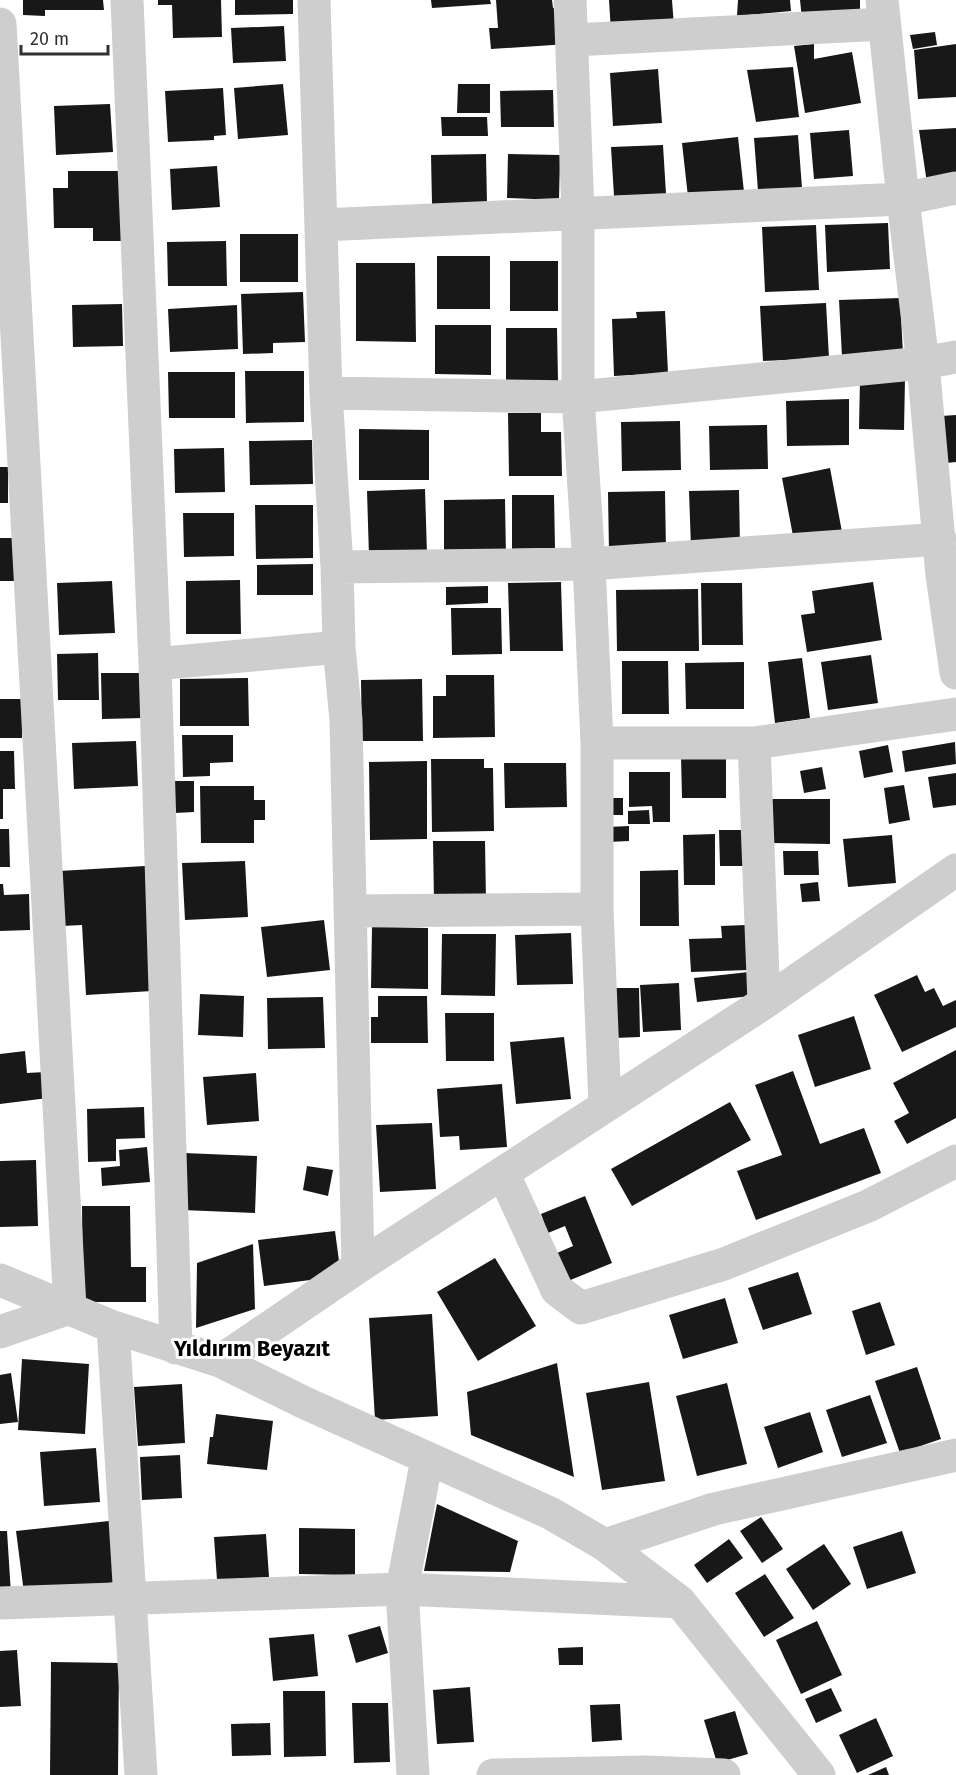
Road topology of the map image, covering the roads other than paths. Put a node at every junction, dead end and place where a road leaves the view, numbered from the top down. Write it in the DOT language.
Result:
graph roads {
  1 [pos="128,0"];
  2 [pos="314,0"];
  3 [pos="570,0"];
  4 [pos="883,12"];
  5 [pos="0,24"];
  6 [pos="573,40"];
  7 [pos="956,188"];
  8 [pos="903,199"];
  9 [pos="578,213"];
  10 [pos="321,225"];
  11 [pos="956,357"];
  12 [pos="923,363"];
  13 [pos="326,393"];
  14 [pos="578,397"];
  15 [pos="940,539"];
  16 [pos="589,564"];
  17 [pos="337,567"];
  18 [pos="949,573"];
  19 [pos="339,647"];
  20 [pos="155,663"];
  21 [pos="956,673"];
  22 [pos="956,714"];
  23 [pos="597,743"];
  24 [pos="754,743"];
  25 [pos="956,870"];
  26 [pos="597,909"];
  27 [pos="351,911"];
  28 [pos="764,1003"];
  29 [pos="605,1106"];
  30 [pos="956,1161"];
  31 [pos="503,1173"];
  32 [pos="358,1267"];
  33 [pos="0,1280"];
  34 [pos="62,1305"];
  35 [pos="0,1319"];
  36 [pos="113,1327"];
  37 [pos="0,1332"];
  38 [pos="176,1348"];
  39 [pos="220,1361"];
  40 [pos="956,1455"];
  41 [pos="427,1459"];
  42 [pos="605,1545"];
  43 [pos="402,1589"];
  44 [pos="129,1599"];
  45 [pos="680,1602"];
  46 [pos="0,1603"];
  47 [pos="646,1774"];
  48 [pos="141,1775"];
  49 [pos="413,1775"];
  50 [pos="493,1775"];
  51 [pos="723,1775"];
  52 [pos="819,1775"];
  1 -- 20 [label="street"];
  2 -- 10 [label="street"];
  3 -- 6 [label="street"];
  4 -- 6 [label="street"];
  4 -- 8 [label="street"];
  5 -- 34 [label="street"];
  6 -- 9 [label="street"];
  7 -- 8 [label="street"];
  8 -- 9 [label="street"];
  8 -- 12 [label="street"];
  9 -- 10 [label="street"];
  9 -- 14 [label="street"];
  10 -- 13 [label="street"];
  11 -- 12 [label="street"];
  12 -- 14 [label="street"];
  12 -- 15 [label="street"];
  13 -- 14 [label="street"];
  13 -- 17 [label="street"];
  14 -- 16 [label="street"];
  15 -- 16 [label="street"];
  15 -- 18 [label="street"];
  16 -- 17 [label="street"];
  16 -- 23 [label="street"];
  17 -- 19 [label="street"];
  18 -- 21 [label="street"];
  19 -- 20 [label="street"];
  19 -- 27 [label="street"];
  20 -- 38 [label="street"];
  22 -- 24 [label="street"];
  23 -- 24 [label="street"];
  23 -- 26 [label="street"];
  24 -- 28 [label="street"];
  25 -- 28 [label="street"];
  26 -- 27 [label="street"];
  26 -- 29 [label="street"];
  27 -- 32 [label="street"];
  28 -- 29 [label="street"];
  29 -- 31 [label="street"];
  30 -- 31 [label="street"];
  31 -- 32 [label="street"];
  32 -- 39 [label="street"];
  33 -- 34 [label="street"];
  34 -- 35 [label="street"];
  34 -- 36 [label="street"];
  34 -- 37 [label="street"];
  36 -- 38 [label="street"];
  36 -- 44 [label="street"];
  38 -- 39 [label="street"];
  39 -- 41 [label="street"];
  40 -- 42 [label="street"];
  41 -- 42 [label="street"];
  41 -- 43 [label="street"];
  42 -- 45 [label="street"];
  43 -- 44 [label="street"];
  43 -- 45 [label="street"];
  43 -- 49 [label="street"];
  44 -- 46 [label="street"];
  44 -- 48 [label="street"];
  45 -- 52 [label="street"];
  47 -- 50 [label="street"];
  47 -- 51 [label="street"];
}
